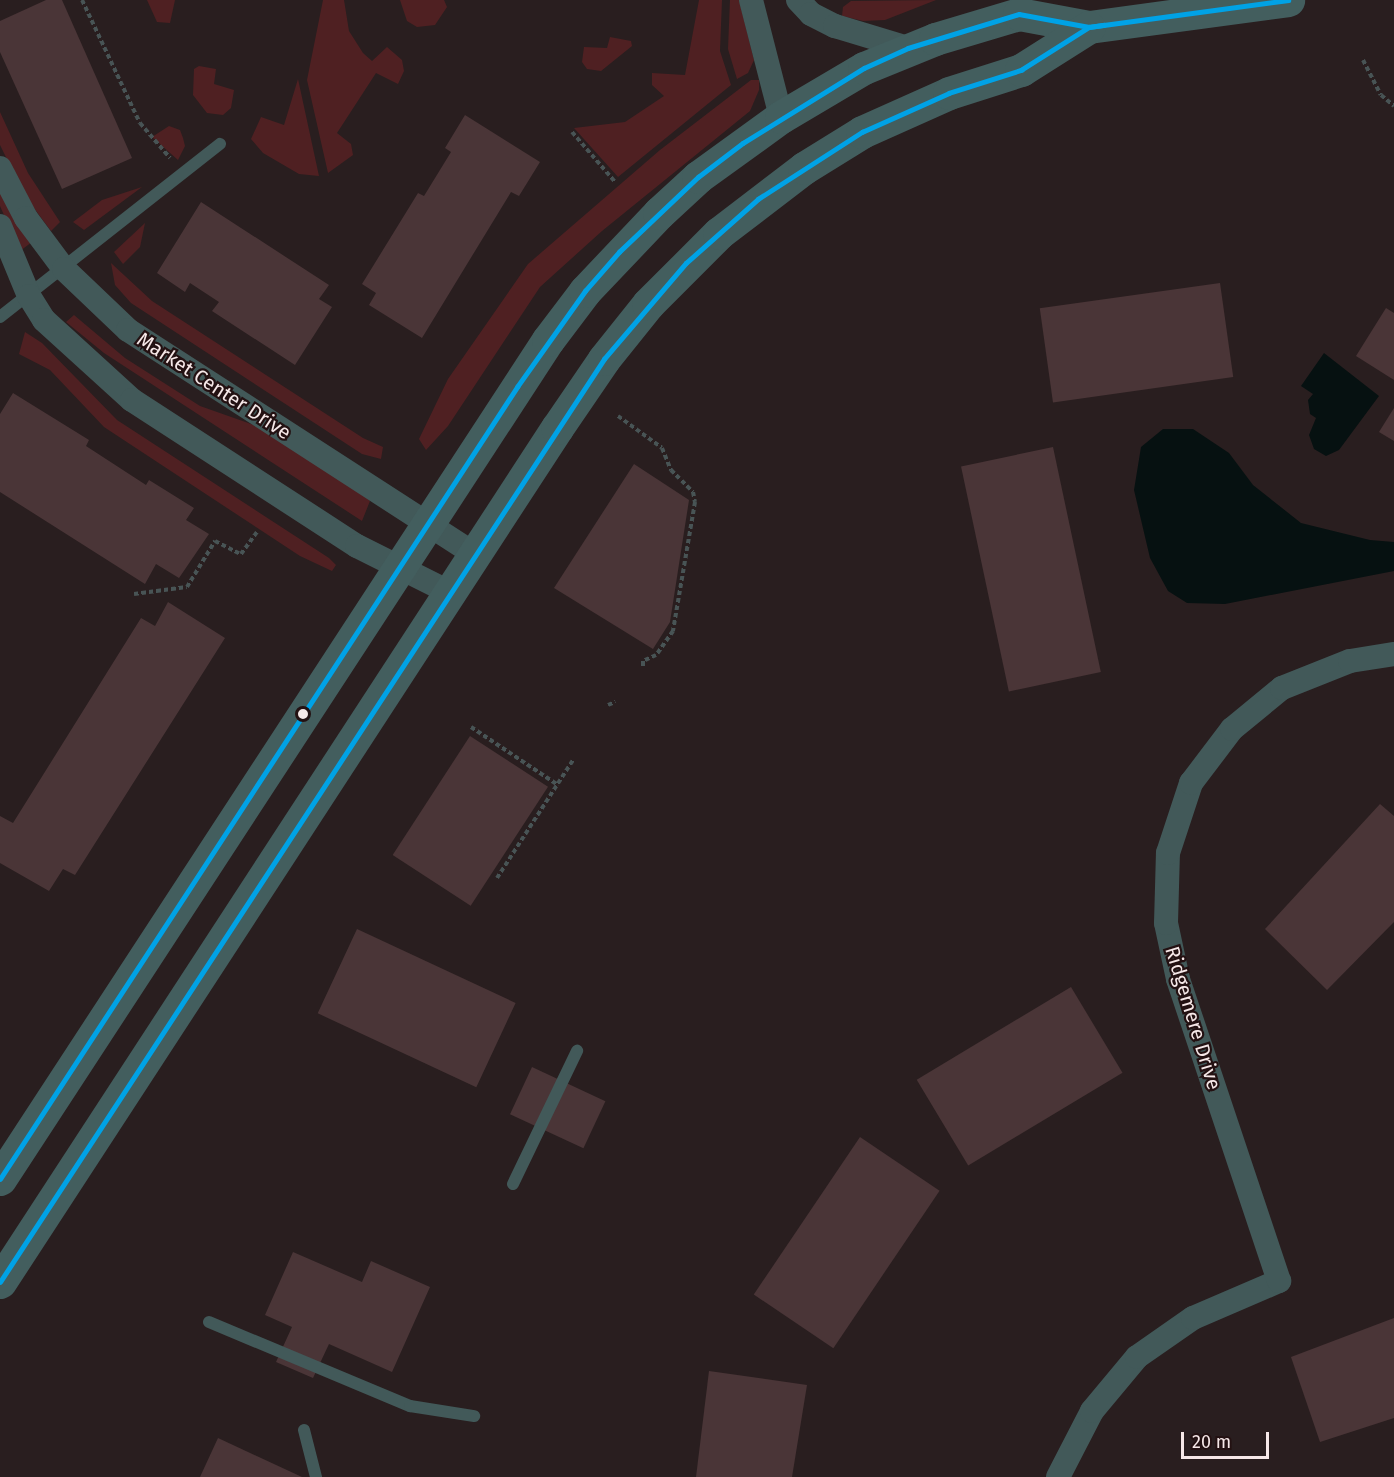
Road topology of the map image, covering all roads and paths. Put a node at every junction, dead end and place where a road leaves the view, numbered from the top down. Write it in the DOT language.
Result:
graph roads {
  1 [pos="82,0"];
  2 [pos="751,0"];
  3 [pos="798,0"];
  4 [pos="1288,0"];
  5 [pos="1089,27"];
  6 [pos="908,48"];
  7 [pos="1363,60"];
  8 [pos="1394,106"];
  9 [pos="781,117"];
  10 [pos="572,132"];
  11 [pos="220,144"];
  12 [pos="171,159"];
  13 [pos="0,168"];
  14 [pos="616,183"];
  15 [pos="0,226"];
  16 [pos="64,269"];
  17 [pos="29,296"];
  18 [pos="0,317"];
  19 [pos="618,416"];
  20 [pos="428,525"];
  21 [pos="256,532"];
  22 [pos="476,555"];
  23 [pos="398,569"];
  24 [pos="451,593"];
  25 [pos="134,594"];
  26 [pos="1394,654"];
  27 [pos="643,668"];
  28 [pos="615,702"];
  29 [pos="608,705"];
  30 [pos="471,727"];
  31 [pos="573,760"];
  32 [pos="558,785"];
  33 [pos="497,878"];
  34 [pos="577,1051"];
  35 [pos="0,1179"];
  36 [pos="513,1184"];
  37 [pos="0,1282"];
  38 [pos="209,1322"];
  39 [pos="474,1416"];
  40 [pos="304,1430"];
  41 [pos="316,1477"];
  42 [pos="1058,1477"];
  1 -- 12 [label="path"];
  2 -- 9 [label="street"];
  3 -- 6 [label="street"];
  4 -- 5 [label="main road"];
  5 -- 6 [label="main road"];
  5 -- 22 [label="main road"];
  6 -- 9 [label="main road"];
  7 -- 8 [label="path"];
  9 -- 20 [label="main road"];
  10 -- 14 [label="path"];
  11 -- 16 [label="lane"];
  13 -- 16 [label="street, Market Center Drive"];
  15 -- 17 [label="street"];
  16 -- 17 [label="lane"];
  16 -- 20 [label="street, Market Center Drive"];
  17 -- 18 [label="lane"];
  17 -- 23 [label="street"];
  19 -- 27 [label="path"];
  20 -- 22 [label="street, Market Center Drive"];
  20 -- 23 [label="main road"];
  21 -- 25 [label="path"];
  22 -- 24 [label="main road"];
  23 -- 24 [label="street"];
  23 -- 35 [label="main road"];
  24 -- 37 [label="main road"];
  26 -- 42 [label="street, Ridgemere Drive"];
  28 -- 29 [label="path"];
  30 -- 32 [label="path"];
  31 -- 32 [label="path"];
  32 -- 33 [label="path"];
  34 -- 36 [label="lane"];
  38 -- 39 [label="lane"];
  40 -- 41 [label="lane"];
}
